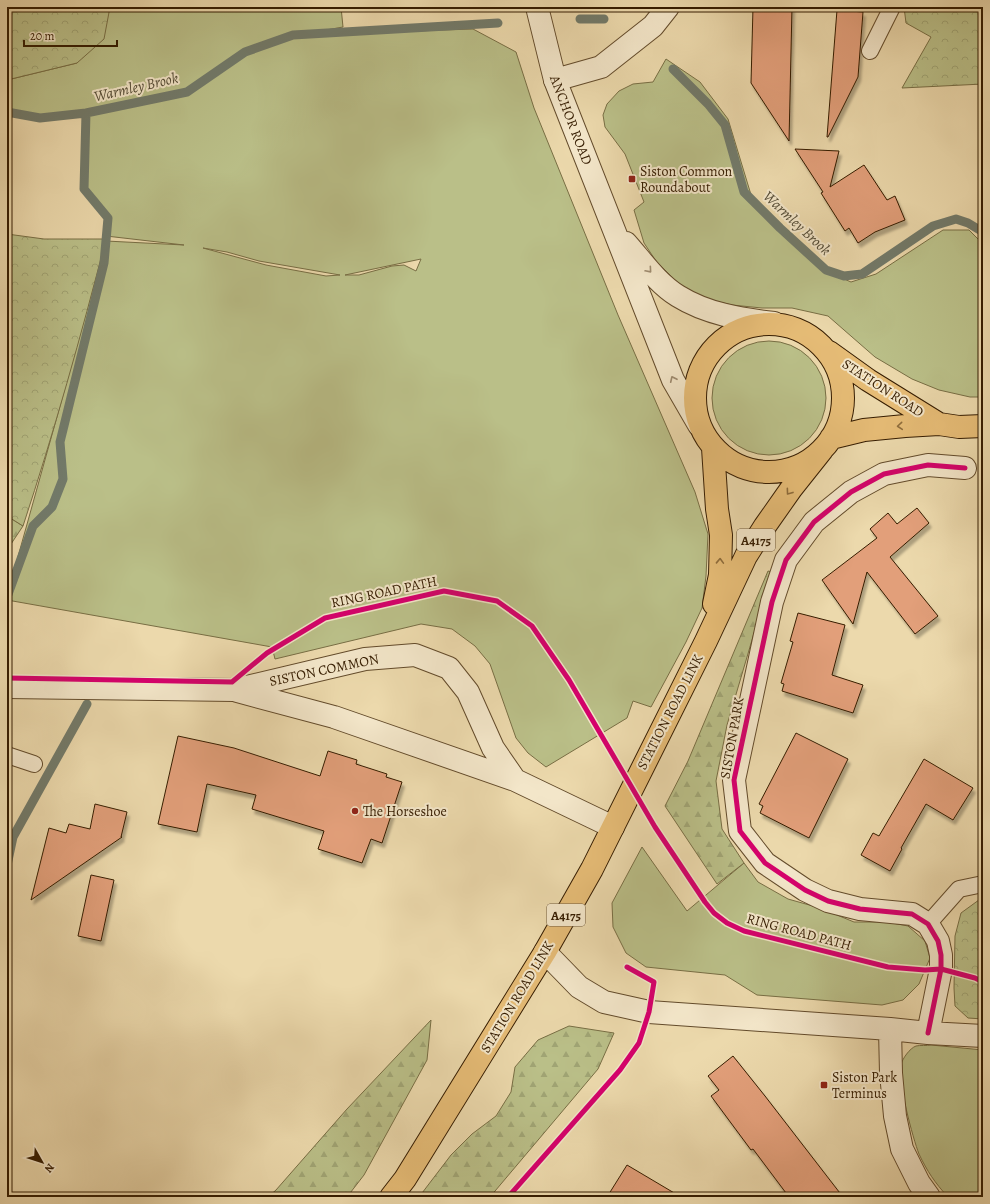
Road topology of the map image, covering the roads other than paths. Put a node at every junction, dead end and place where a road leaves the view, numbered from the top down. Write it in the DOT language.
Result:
graph roads {
  1 [pos="537,7"];
  2 [pos="668,7"];
  3 [pos="892,7"];
  4 [pos="870,51"];
  5 [pos="555,80"];
  6 [pos="615,230"];
  7 [pos="774,323"];
  8 [pos="828,351"];
  9 [pos="939,424"];
  10 [pos="699,426"];
  11 [pos="983,426"];
  12 [pos="827,444"];
  13 [pos="713,448"];
  14 [pos="965,468"];
  15 [pos="706,641"];
  16 [pos="7,687"];
  17 [pos="234,690"];
  18 [pos="7,755"];
  19 [pos="34,764"];
  20 [pos="515,780"];
  21 [pos="613,827"];
  22 [pos="983,884"];
  23 [pos="928,924"];
  24 [pos="545,952"];
  25 [pos="890,1029"];
  26 [pos="928,1033"];
  27 [pos="983,1036"];
  28 [pos="391,1197"];
  29 [pos="929,1197"];
  1 -- 5 [label="street, ANCHOR ROAD"];
  2 -- 5 [label="street"];
  3 -- 4 [label="lane"];
  5 -- 6 [label="street, ANCHOR ROAD"];
  6 -- 7 [label="street, ANCHOR ROAD, one-way"];
  10 -- 6 [label="street, ANCHOR ROAD, one-way"];
  7 -- 8 [label="main road, A4175"];
  7 -- 10 [label="main road, A4175"];
  8 -- 9 [label="main road, STATION ROAD / A4175"];
  8 -- 12 [label="main road, A4175"];
  9 -- 11 [label="main road, STATION ROAD / A4175"];
  9 -- 12 [label="main road, STATION ROAD / A4175, one-way"];
  10 -- 13 [label="main road, A4175"];
  12 -- 13 [label="main road, A4175"];
  12 -- 15 [label="main road, STATION ROAD LINK / A4175, one-way"];
  15 -- 13 [label="main road, STATION ROAD LINK / A4175, one-way"];
  14 -- 23 [label="street, SISTON PARK"];
  15 -- 21 [label="main road, STATION ROAD LINK / A4175"];
  16 -- 17 [label="street, SISTON COMMON"];
  17 -- 20 [label="street, SISTON COMMON"];
  17 -- 20 [label="street, SISTON COMMON"];
  18 -- 19 [label="lane"];
  20 -- 21 [label="street, SISTON COMMON"];
  21 -- 24 [label="main road, STATION ROAD LINK / A4175"];
  22 -- 23 [label="lane"];
  23 -- 26 [label="street, SISTON PARK"];
  24 -- 25 [label="street"];
  24 -- 28 [label="main road, STATION ROAD LINK / A4175"];
  25 -- 26 [label="street"];
  25 -- 29 [label="street"];
  26 -- 27 [label="street"];
}
